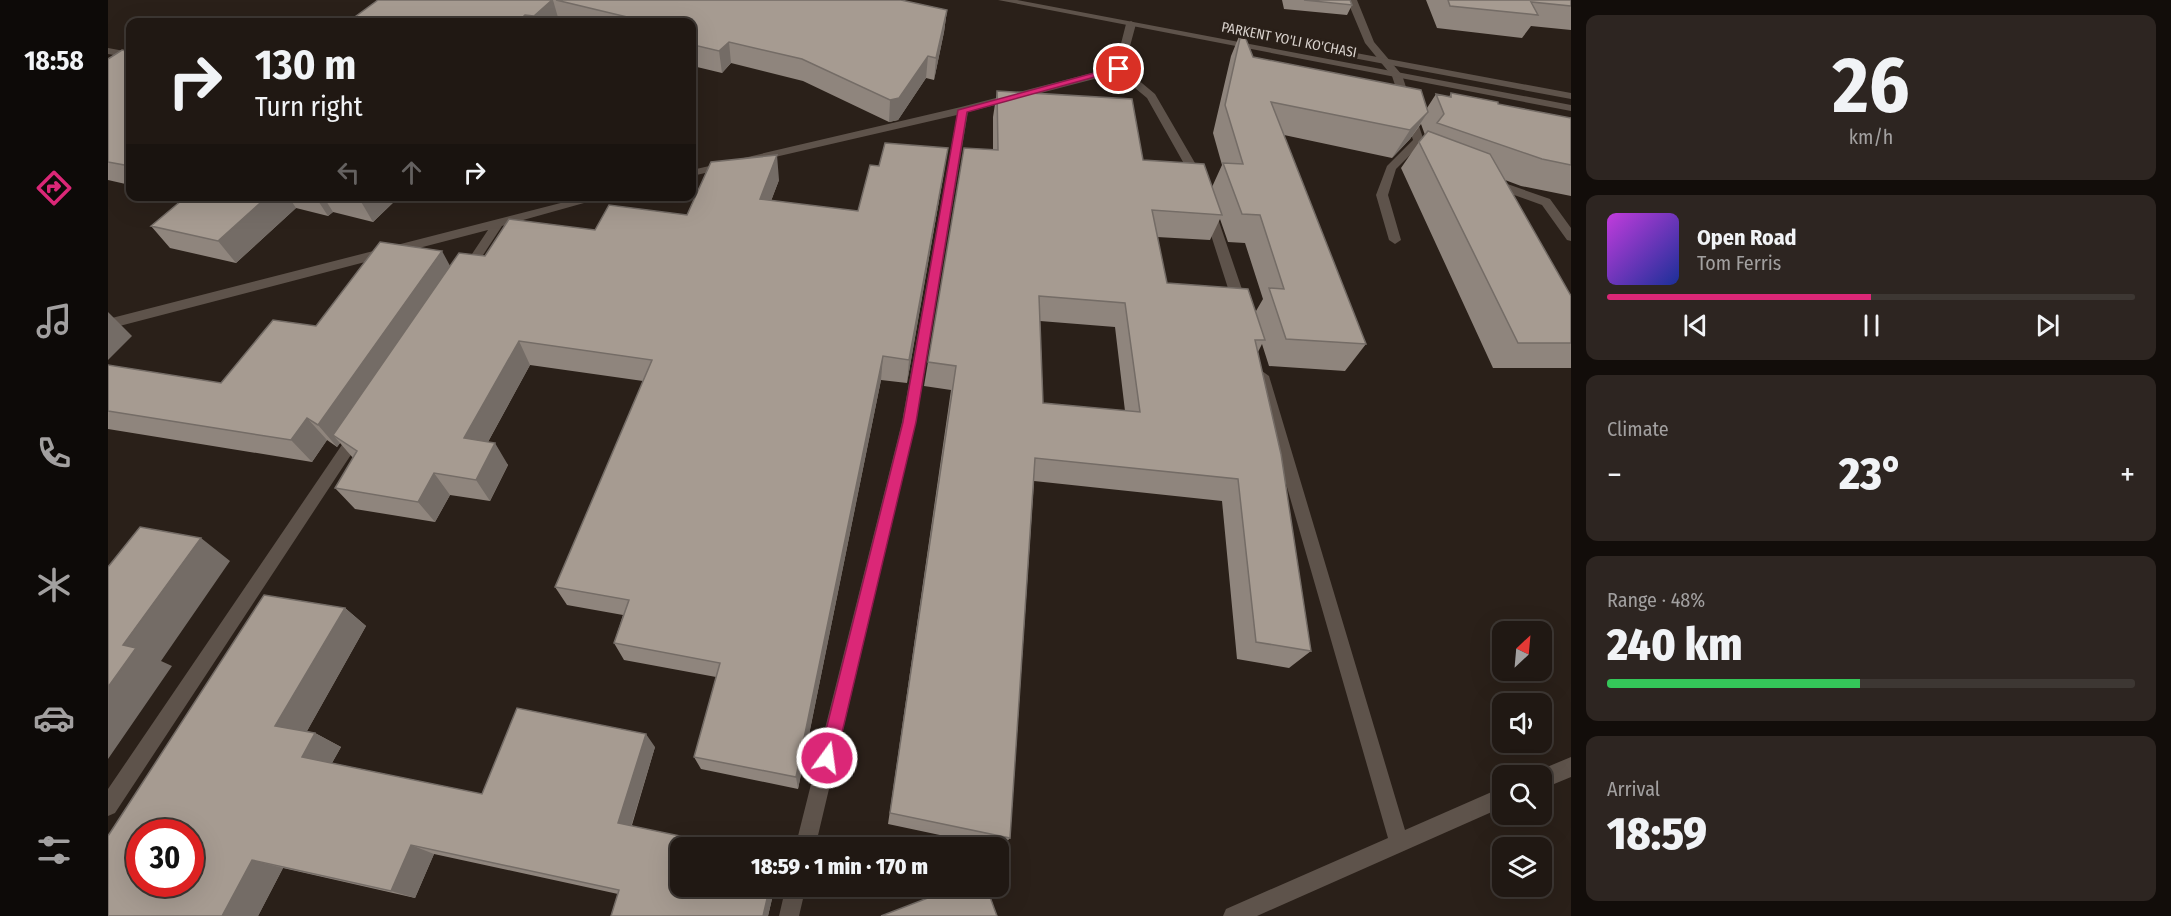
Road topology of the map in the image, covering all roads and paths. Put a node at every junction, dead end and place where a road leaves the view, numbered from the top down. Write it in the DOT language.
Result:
graph roads {
  1 [pos="1003,0"];
  2 [pos="1051,0"];
  3 [pos="1352,0"];
  4 [pos="1131,24"];
  5 [pos="108,51"];
  6 [pos="126,54"];
  7 [pos="1386,62"];
  8 [pos="1119,69"];
  9 [pos="1397,75"];
  10 [pos="1571,96"];
  11 [pos="1571,108"];
  12 [pos="963,110"];
  13 [pos="696,172"];
  14 [pos="1485,180"];
  15 [pos="586,201"];
  16 [pos="497,225"];
  17 [pos="1571,237"];
  18 [pos="1395,240"];
  19 [pos="458,284"];
  20 [pos="108,324"];
  21 [pos="1247,324"];
  22 [pos="1257,358"];
  23 [pos="365,422"];
  24 [pos="1571,767"];
  25 [pos="1552,775"];
  26 [pos="1492,802"];
  27 [pos="108,806"];
  28 [pos="808,837"];
  29 [pos="1399,842"];
  30 [pos="793,897"];
  31 [pos="789,916"];
  32 [pos="1233,916"];
  1 -- 4 [label="street, PARKENT YO'LI KO'CHASI"];
  2 -- 7 [label="street, PARKENT YO'LI KO'CHASI"];
  3 -- 7 [label="street"];
  4 -- 8 [label="street"];
  4 -- 9 [label="street, PARKENT YO'LI KO'CHASI"];
  5 -- 6 [label="street"];
  7 -- 9 [label="street"];
  7 -- 10 [label="street, PARKENT YO'LI KO'CHASI"];
  8 -- 12 [label="street"];
  8 -- 21 [label="street"];
  9 -- 11 [label="street, PARKENT YO'LI KO'CHASI"];
  9 -- 18 [label="street"];
  12 -- 13 [label="street"];
  12 -- 28 [label="street"];
  14 -- 17 [label="street"];
  15 -- 16 [label="street"];
  16 -- 19 [label="street"];
  16 -- 20 [label="street"];
  22 -- 29 [label="street"];
  23 -- 27 [label="street"];
  24 -- 25 [label="street"];
  26 -- 29 [label="street"];
  29 -- 32 [label="street"];
  30 -- 31 [label="street"];
}
